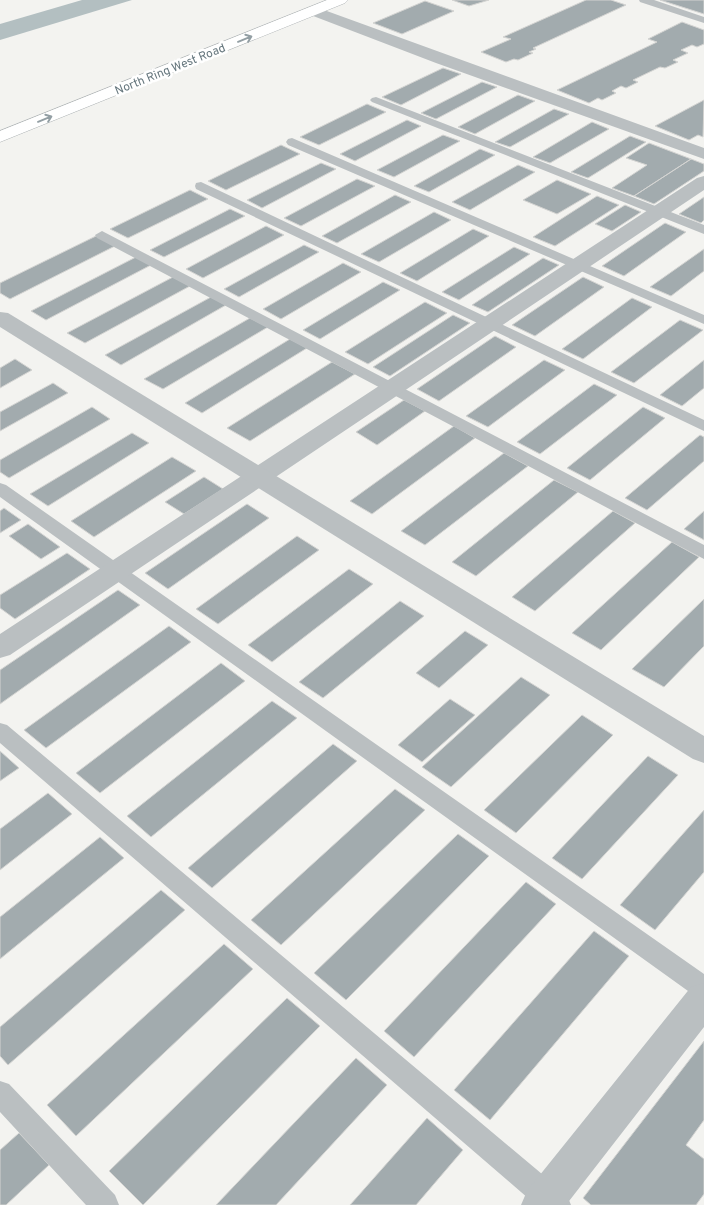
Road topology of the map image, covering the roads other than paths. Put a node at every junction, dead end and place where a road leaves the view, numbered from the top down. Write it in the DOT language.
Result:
graph roads {
  1 [pos="340,0"];
  2 [pos="644,0"];
  3 [pos="310,6"];
  4 [pos="704,20"];
  5 [pos="376,100"];
  6 [pos="0,122"];
  7 [pos="0,137"];
  8 [pos="292,142"];
  9 [pos="704,154"];
  10 [pos="704,182"];
  11 [pos="201,186"];
  12 [pos="659,212"];
  13 [pos="704,230"];
  14 [pos="102,235"];
  15 [pos="579,265"];
  16 [pos="0,318"];
  17 [pos="704,320"];
  18 [pos="490,324"];
  19 [pos="393,388"];
  20 [pos="704,426"];
  21 [pos="259,476"];
  22 [pos="0,489"];
  23 [pos="704,553"];
  24 [pos="116,571"];
  25 [pos="0,648"];
  26 [pos="0,731"];
  27 [pos="704,750"];
  28 [pos="704,988"];
  29 [pos="704,999"];
  30 [pos="0,1093"];
  31 [pos="549,1202"];
  32 [pos="105,1205"];
  1 -- 3 [label="main road, North Ring West Road"];
  2 -- 4 [label="lane"];
  3 -- 6 [label="main road, North Ring West Road"];
  7 -- 3 [label="main road, North Ring West Road, one-way"];
  3 -- 9 [label="street"];
  5 -- 12 [label="lane"];
  8 -- 15 [label="lane"];
  10 -- 12 [label="street"];
  11 -- 18 [label="lane"];
  12 -- 13 [label="lane"];
  12 -- 15 [label="street"];
  14 -- 19 [label="lane"];
  15 -- 17 [label="lane"];
  15 -- 18 [label="street"];
  16 -- 21 [label="street"];
  18 -- 19 [label="street"];
  18 -- 20 [label="lane"];
  19 -- 21 [label="street"];
  19 -- 23 [label="lane"];
  21 -- 24 [label="street"];
  21 -- 27 [label="street"];
  22 -- 24 [label="lane"];
  24 -- 25 [label="street"];
  24 -- 28 [label="lane"];
  26 -- 31 [label="lane"];
  29 -- 31 [label="street"];
  30 -- 32 [label="lane"];
}
